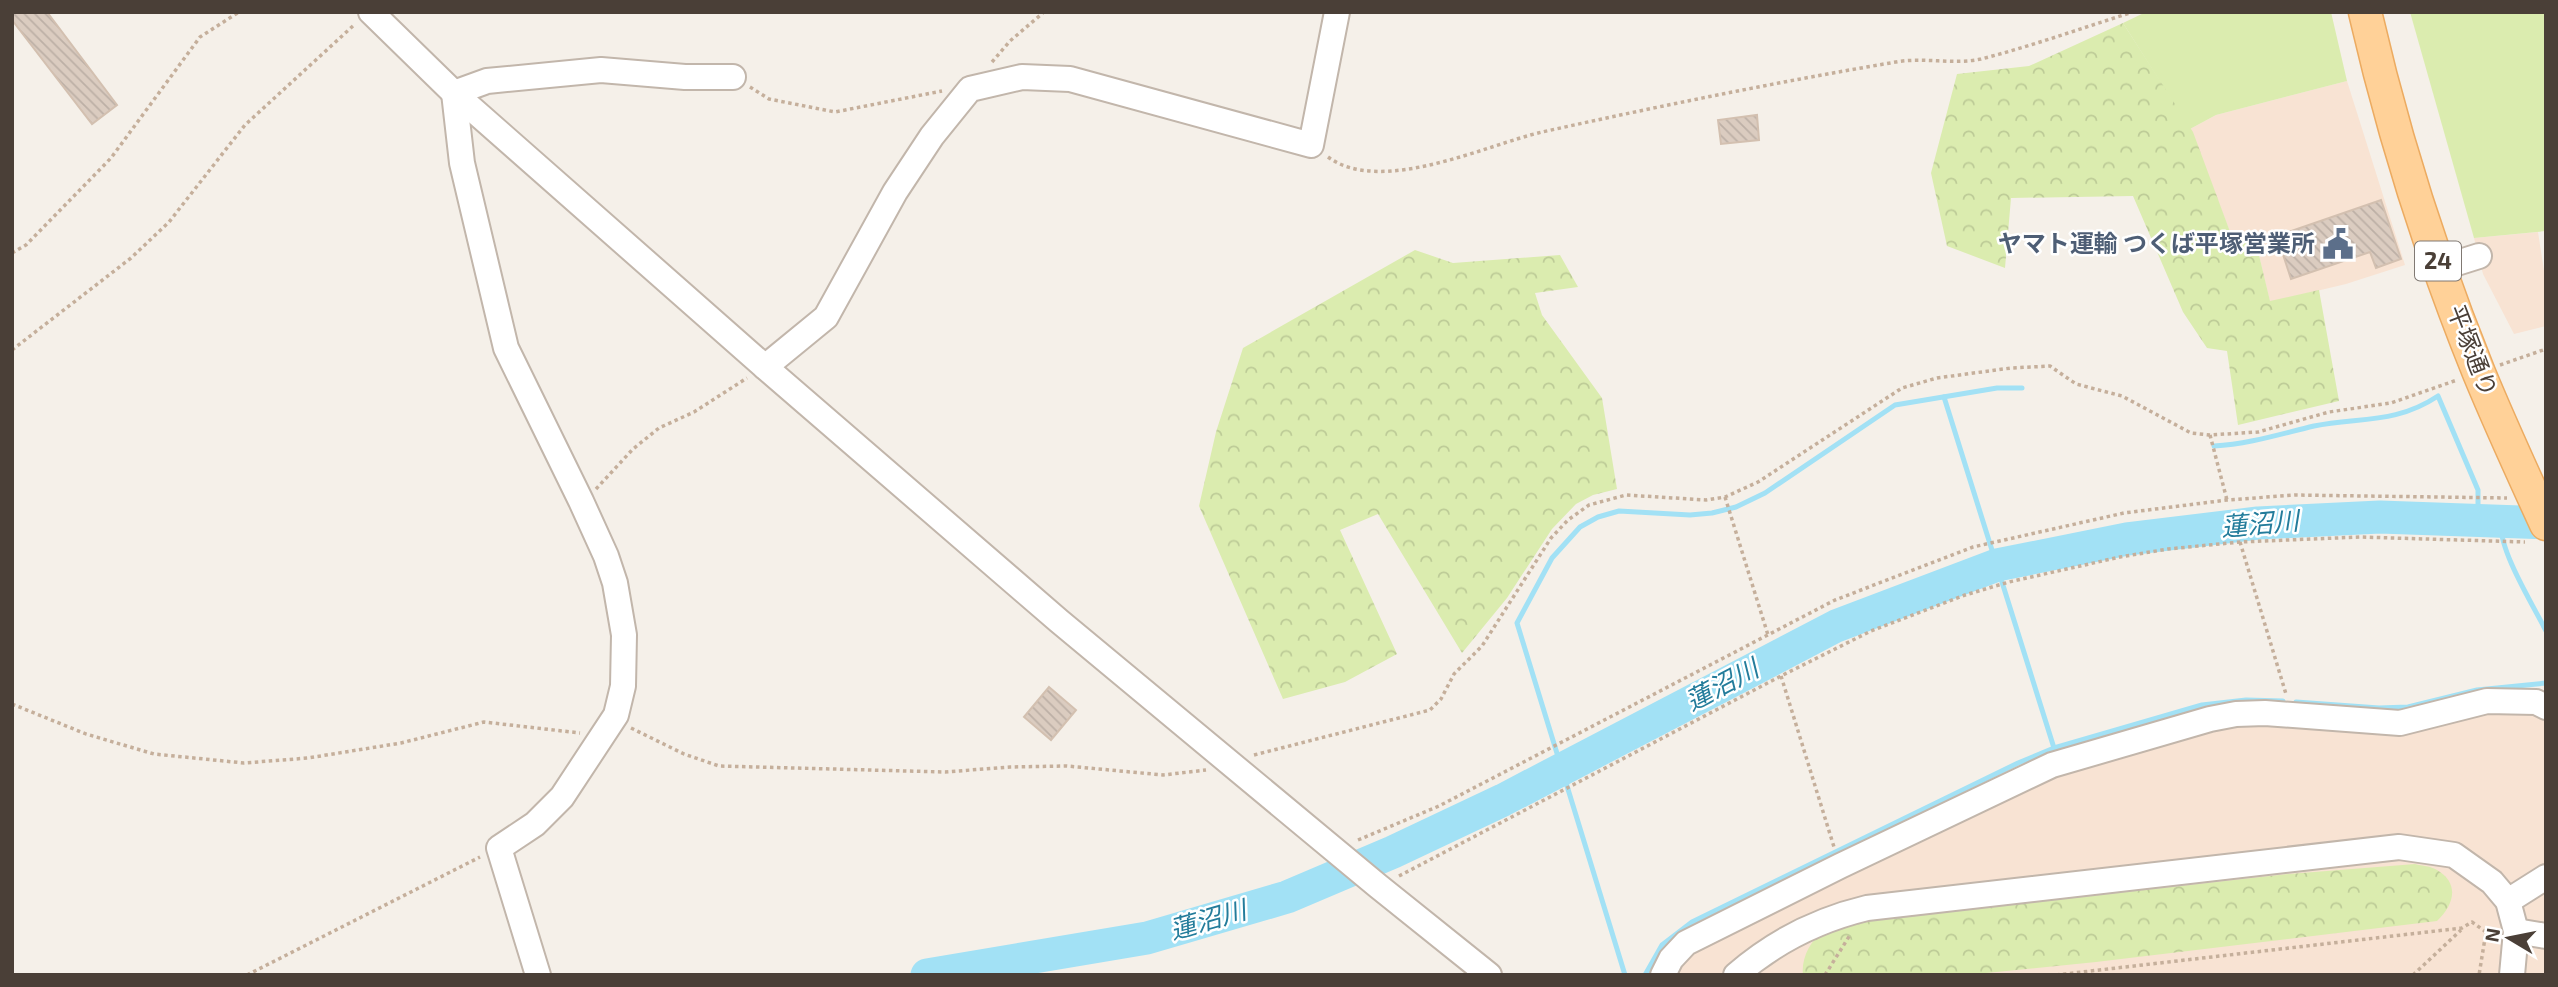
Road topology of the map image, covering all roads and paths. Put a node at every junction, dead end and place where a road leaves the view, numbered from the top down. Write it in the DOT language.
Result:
graph roads {
  1 [pos="239,12"];
  2 [pos="1044,12"];
  3 [pos="1337,12"];
  4 [pos="2133,12"];
  5 [pos="2365,12"];
  6 [pos="364,17"];
  7 [pos="733,77"];
  8 [pos="970,89"];
  9 [pos="454,93"];
  10 [pos="1311,145"];
  11 [pos="12,253"];
  12 [pos="2479,256"];
  13 [pos="2441,268"];
  14 [pos="2546,349"];
  15 [pos="12,350"];
  16 [pos="765,367"];
  17 [pos="2479,373"];
  18 [pos="2210,435"];
  19 [pos="1725,497"];
  20 [pos="2227,500"];
  21 [pos="582,501"];
  22 [pos="2528,516"];
  23 [pos="2240,542"];
  24 [pos="1768,635"];
  25 [pos="1781,676"];
  26 [pos="12,704"];
  27 [pos="2546,707"];
  28 [pos="2292,715"];
  29 [pos="610,725"];
  30 [pos="1234,767"];
  31 [pos="1833,844"];
  32 [pos="499,848"];
  33 [pos="1340,855"];
  34 [pos="2546,877"];
  35 [pos="1374,883"];
  36 [pos="2508,901"];
  37 [pos="1867,908"];
  38 [pos="2462,928"];
  39 [pos="2516,931"];
  40 [pos="2546,936"];
  41 [pos="247,975"];
  42 [pos="538,975"];
  43 [pos="1489,975"];
  44 [pos="1663,975"];
  45 [pos="1736,975"];
  46 [pos="1825,975"];
  47 [pos="2056,975"];
  48 [pos="2413,975"];
  49 [pos="2479,975"];
  50 [pos="2512,975"];
  1 -- 11 [label="path"];
  2 -- 8 [label="path"];
  3 -- 10 [label="street"];
  4 -- 10 [label="path"];
  5 -- 13 [label="main road, 平塚通り / 24"];
  6 -- 9 [label="street"];
  6 -- 15 [label="path"];
  7 -- 8 [label="path"];
  7 -- 9 [label="street"];
  8 -- 10 [label="street"];
  8 -- 16 [label="street"];
  9 -- 16 [label="street"];
  9 -- 21 [label="street"];
  12 -- 13 [label="street"];
  13 -- 17 [label="main road, 平塚通り / 24"];
  14 -- 17 [label="path"];
  16 -- 21 [label="path"];
  16 -- 30 [label="street"];
  17 -- 18 [label="path"];
  17 -- 22 [label="main road, 平塚通り / 24"];
  18 -- 19 [label="path"];
  18 -- 20 [label="path"];
  19 -- 24 [label="path"];
  19 -- 30 [label="path"];
  20 -- 22 [label="path"];
  20 -- 24 [label="path"];
  21 -- 29 [label="street"];
  22 -- 23 [label="path"];
  23 -- 25 [label="path"];
  23 -- 28 [label="path"];
  24 -- 33 [label="path"];
  25 -- 31 [label="path"];
  25 -- 35 [label="path"];
  26 -- 29 [label="path"];
  27 -- 28 [label="street"];
  28 -- 44 [label="street"];
  29 -- 30 [label="path"];
  29 -- 32 [label="street"];
  30 -- 33 [label="street"];
  32 -- 41 [label="path"];
  32 -- 42 [label="street"];
  33 -- 35 [label="street"];
  34 -- 36 [label="street"];
  35 -- 43 [label="street"];
  36 -- 37 [label="street"];
  36 -- 39 [label="street"];
  37 -- 45 [label="street"];
  37 -- 46 [label="path"];
  38 -- 47 [label="path"];
  38 -- 48 [label="path"];
  38 -- 49 [label="path"];
  39 -- 40 [label="street"];
  39 -- 50 [label="street"];
}
